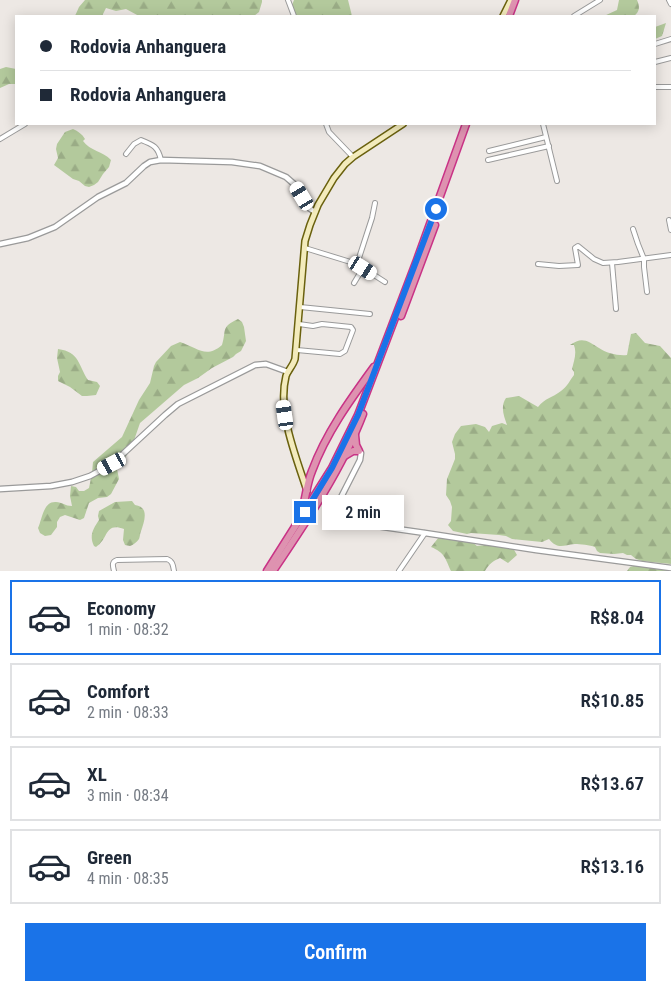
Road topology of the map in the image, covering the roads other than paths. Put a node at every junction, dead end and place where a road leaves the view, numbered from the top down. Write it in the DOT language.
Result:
graph roads {
  1 [pos="288,0"];
  2 [pos="511,0"];
  3 [pos="515,0"];
  4 [pos="600,0"];
  5 [pos="669,0"];
  6 [pos="671,4"];
  7 [pos="294,15"];
  8 [pos="506,15"];
  9 [pos="507,15"];
  10 [pos="576,15"];
  11 [pos="671,40"];
  12 [pos="656,44"];
  13 [pos="671,58"];
  14 [pos="656,62"];
  15 [pos="671,86"];
  16 [pos="656,87"];
  17 [pos="23,125"];
  18 [pos="326,125"];
  19 [pos="401,125"];
  20 [pos="466,125"];
  21 [pos="470,125"];
  22 [pos="543,125"];
  23 [pos="546,137"];
  24 [pos="0,139"];
  25 [pos="549,146"];
  26 [pos="489,150"];
  27 [pos="126,154"];
  28 [pos="353,157"];
  29 [pos="161,160"];
  30 [pos="488,160"];
  31 [pos="557,181"];
  32 [pos="375,203"];
  33 [pos="315,212"];
  34 [pos="669,220"];
  35 [pos="634,228"];
  36 [pos="671,230"];
  37 [pos="0,244"];
  38 [pos="305,248"];
  39 [pos="671,255"];
  40 [pos="644,259"];
  41 [pos="612,263"];
  42 [pos="357,264"];
  43 [pos="538,264"];
  44 [pos="363,268"];
  45 [pos="385,282"];
  46 [pos="354,283"];
  47 [pos="647,292"];
  48 [pos="300,307"];
  49 [pos="616,309"];
  50 [pos="370,314"];
  51 [pos="299,324"];
  52 [pos="297,350"];
  53 [pos="380,358"];
  54 [pos="288,372"];
  55 [pos="354,434"];
  56 [pos="359,452"];
  57 [pos="343,458"];
  58 [pos="0,489"];
  59 [pos="307,491"];
  60 [pos="296,526"];
  61 [pos="425,533"];
  62 [pos="671,568"];
  63 [pos="114,571"];
  64 [pos="174,571"];
  65 [pos="267,571"];
  66 [pos="273,571"];
  67 [pos="399,571"];
  1 -- 7 [label="street"];
  2 -- 8 [label="highway"];
  3 -- 9 [label="highway"];
  4 -- 10 [label="street"];
  5 -- 6 [label="street"];
  11 -- 12 [label="street"];
  13 -- 14 [label="street"];
  15 -- 16 [label="street"];
  17 -- 24 [label="street"];
  18 -- 28 [label="street"];
  19 -- 28 [label="main road"];
  20 -- 53 [label="highway"];
  21 -- 55 [label="highway"];
  22 -- 23 [label="street"];
  23 -- 25 [label="street"];
  23 -- 26 [label="street"];
  25 -- 30 [label="street"];
  25 -- 31 [label="street"];
  27 -- 29 [label="street"];
  28 -- 33 [label="main road"];
  29 -- 33 [label="street"];
  29 -- 37 [label="street"];
  32 -- 42 [label="street"];
  33 -- 38 [label="main road"];
  34 -- 36 [label="street"];
  35 -- 40 [label="street"];
  38 -- 42 [label="street"];
  38 -- 48 [label="main road"];
  39 -- 40 [label="street"];
  40 -- 41 [label="street"];
  40 -- 47 [label="street"];
  41 -- 43 [label="street"];
  41 -- 49 [label="street"];
  42 -- 44 [label="street"];
  44 -- 45 [label="street"];
  44 -- 46 [label="street"];
  48 -- 50 [label="street"];
  48 -- 51 [label="main road"];
  51 -- 52 [label="main road"];
  51 -- 52 [label="street"];
  52 -- 54 [label="main road"];
  53 -- 59 [label="highway"];
  53 -- 60 [label="highway"];
  54 -- 58 [label="street"];
  54 -- 59 [label="main road"];
  55 -- 56 [label="highway"];
  55 -- 57 [label="highway"];
  56 -- 57 [label="highway"];
  56 -- 61 [label="street"];
  57 -- 66 [label="highway"];
  59 -- 60 [label="highway"];
  60 -- 65 [label="highway"];
  61 -- 62 [label="street"];
  61 -- 67 [label="street"];
  63 -- 64 [label="street"];
}
